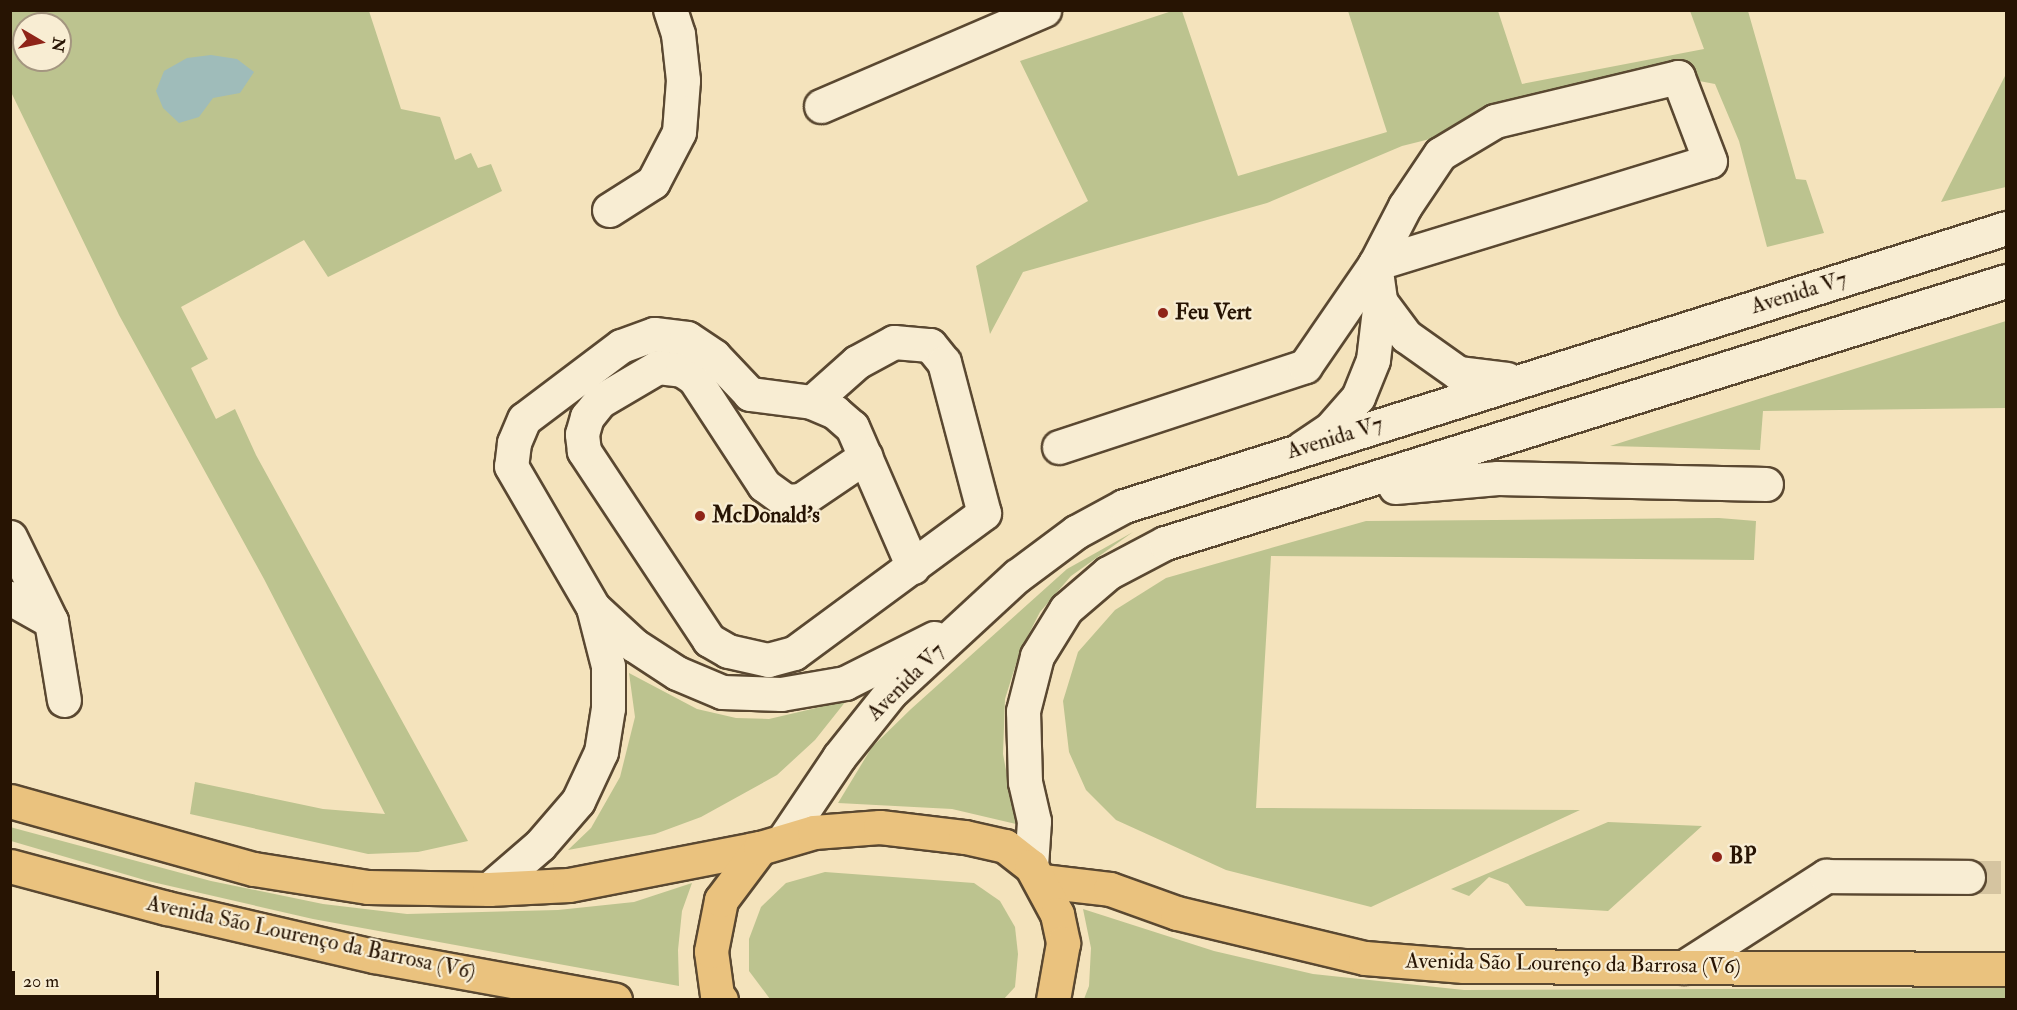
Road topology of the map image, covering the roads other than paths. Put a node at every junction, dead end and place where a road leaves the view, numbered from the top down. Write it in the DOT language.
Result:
graph roads {
  1 [pos="670,10"];
  2 [pos="1044,10"];
  3 [pos="999,20"];
  4 [pos="821,106"];
  5 [pos="609,210"];
  6 [pos="2007,228"];
  7 [pos="1375,264"];
  8 [pos="2007,281"];
  9 [pos="1380,301"];
  10 [pos="1517,381"];
  11 [pos="812,402"];
  12 [pos="1059,447"];
  13 [pos="1302,448"];
  14 [pos="866,456"];
  15 [pos="1766,484"];
  16 [pos="1318,495"];
  17 [pos="10,537"];
  18 [pos="913,567"];
  19 [pos="10,598"];
  20 [pos="593,607"];
  21 [pos="971,620"];
  22 [pos="51,621"];
  23 [pos="64,700"];
  24 [pos="10,801"];
  25 [pos="772,843"];
  26 [pos="10,866"];
  27 [pos="1037,874"];
  28 [pos="1968,877"];
  29 [pos="489,889"];
  30 [pos="1684,967"];
  31 [pos="2007,969"];
  32 [pos="615,999"];
  33 [pos="721,999"];
  34 [pos="1053,999"];
  1 -- 5 [label="street"];
  2 -- 3 [label="street"];
  3 -- 4 [label="street"];
  6 -- 10 [label="street, Avenida V7"];
  7 -- 7 [label="street"];
  7 -- 9 [label="street"];
  7 -- 12 [label="street"];
  8 -- 16 [label="street"];
  9 -- 10 [label="street"];
  9 -- 13 [label="street"];
  10 -- 13 [label="street, Avenida V7"];
  11 -- 14 [label="street"];
  11 -- 18 [label="street"];
  11 -- 20 [label="street"];
  13 -- 21 [label="street, Avenida V7"];
  14 -- 18 [label="street"];
  14 -- 18 [label="street"];
  15 -- 16 [label="street"];
  16 -- 27 [label="street"];
  17 -- 22 [label="street"];
  19 -- 22 [label="street"];
  20 -- 21 [label="street"];
  20 -- 29 [label="street"];
  21 -- 25 [label="street, Avenida V7"];
  22 -- 23 [label="street"];
  24 -- 29 [label="main road"];
  25 -- 27 [label="main road"];
  25 -- 29 [label="main road"];
  25 -- 33 [label="main road"];
  26 -- 32 [label="main road, Avenida São Lourenço da Barrosa (V6)"];
  27 -- 30 [label="main road, Avenida São Lourenço da Barrosa (V6)"];
  27 -- 34 [label="main road"];
  28 -- 30 [label="street"];
  30 -- 31 [label="main road, Avenida São Lourenço da Barrosa (V6)"];
}
